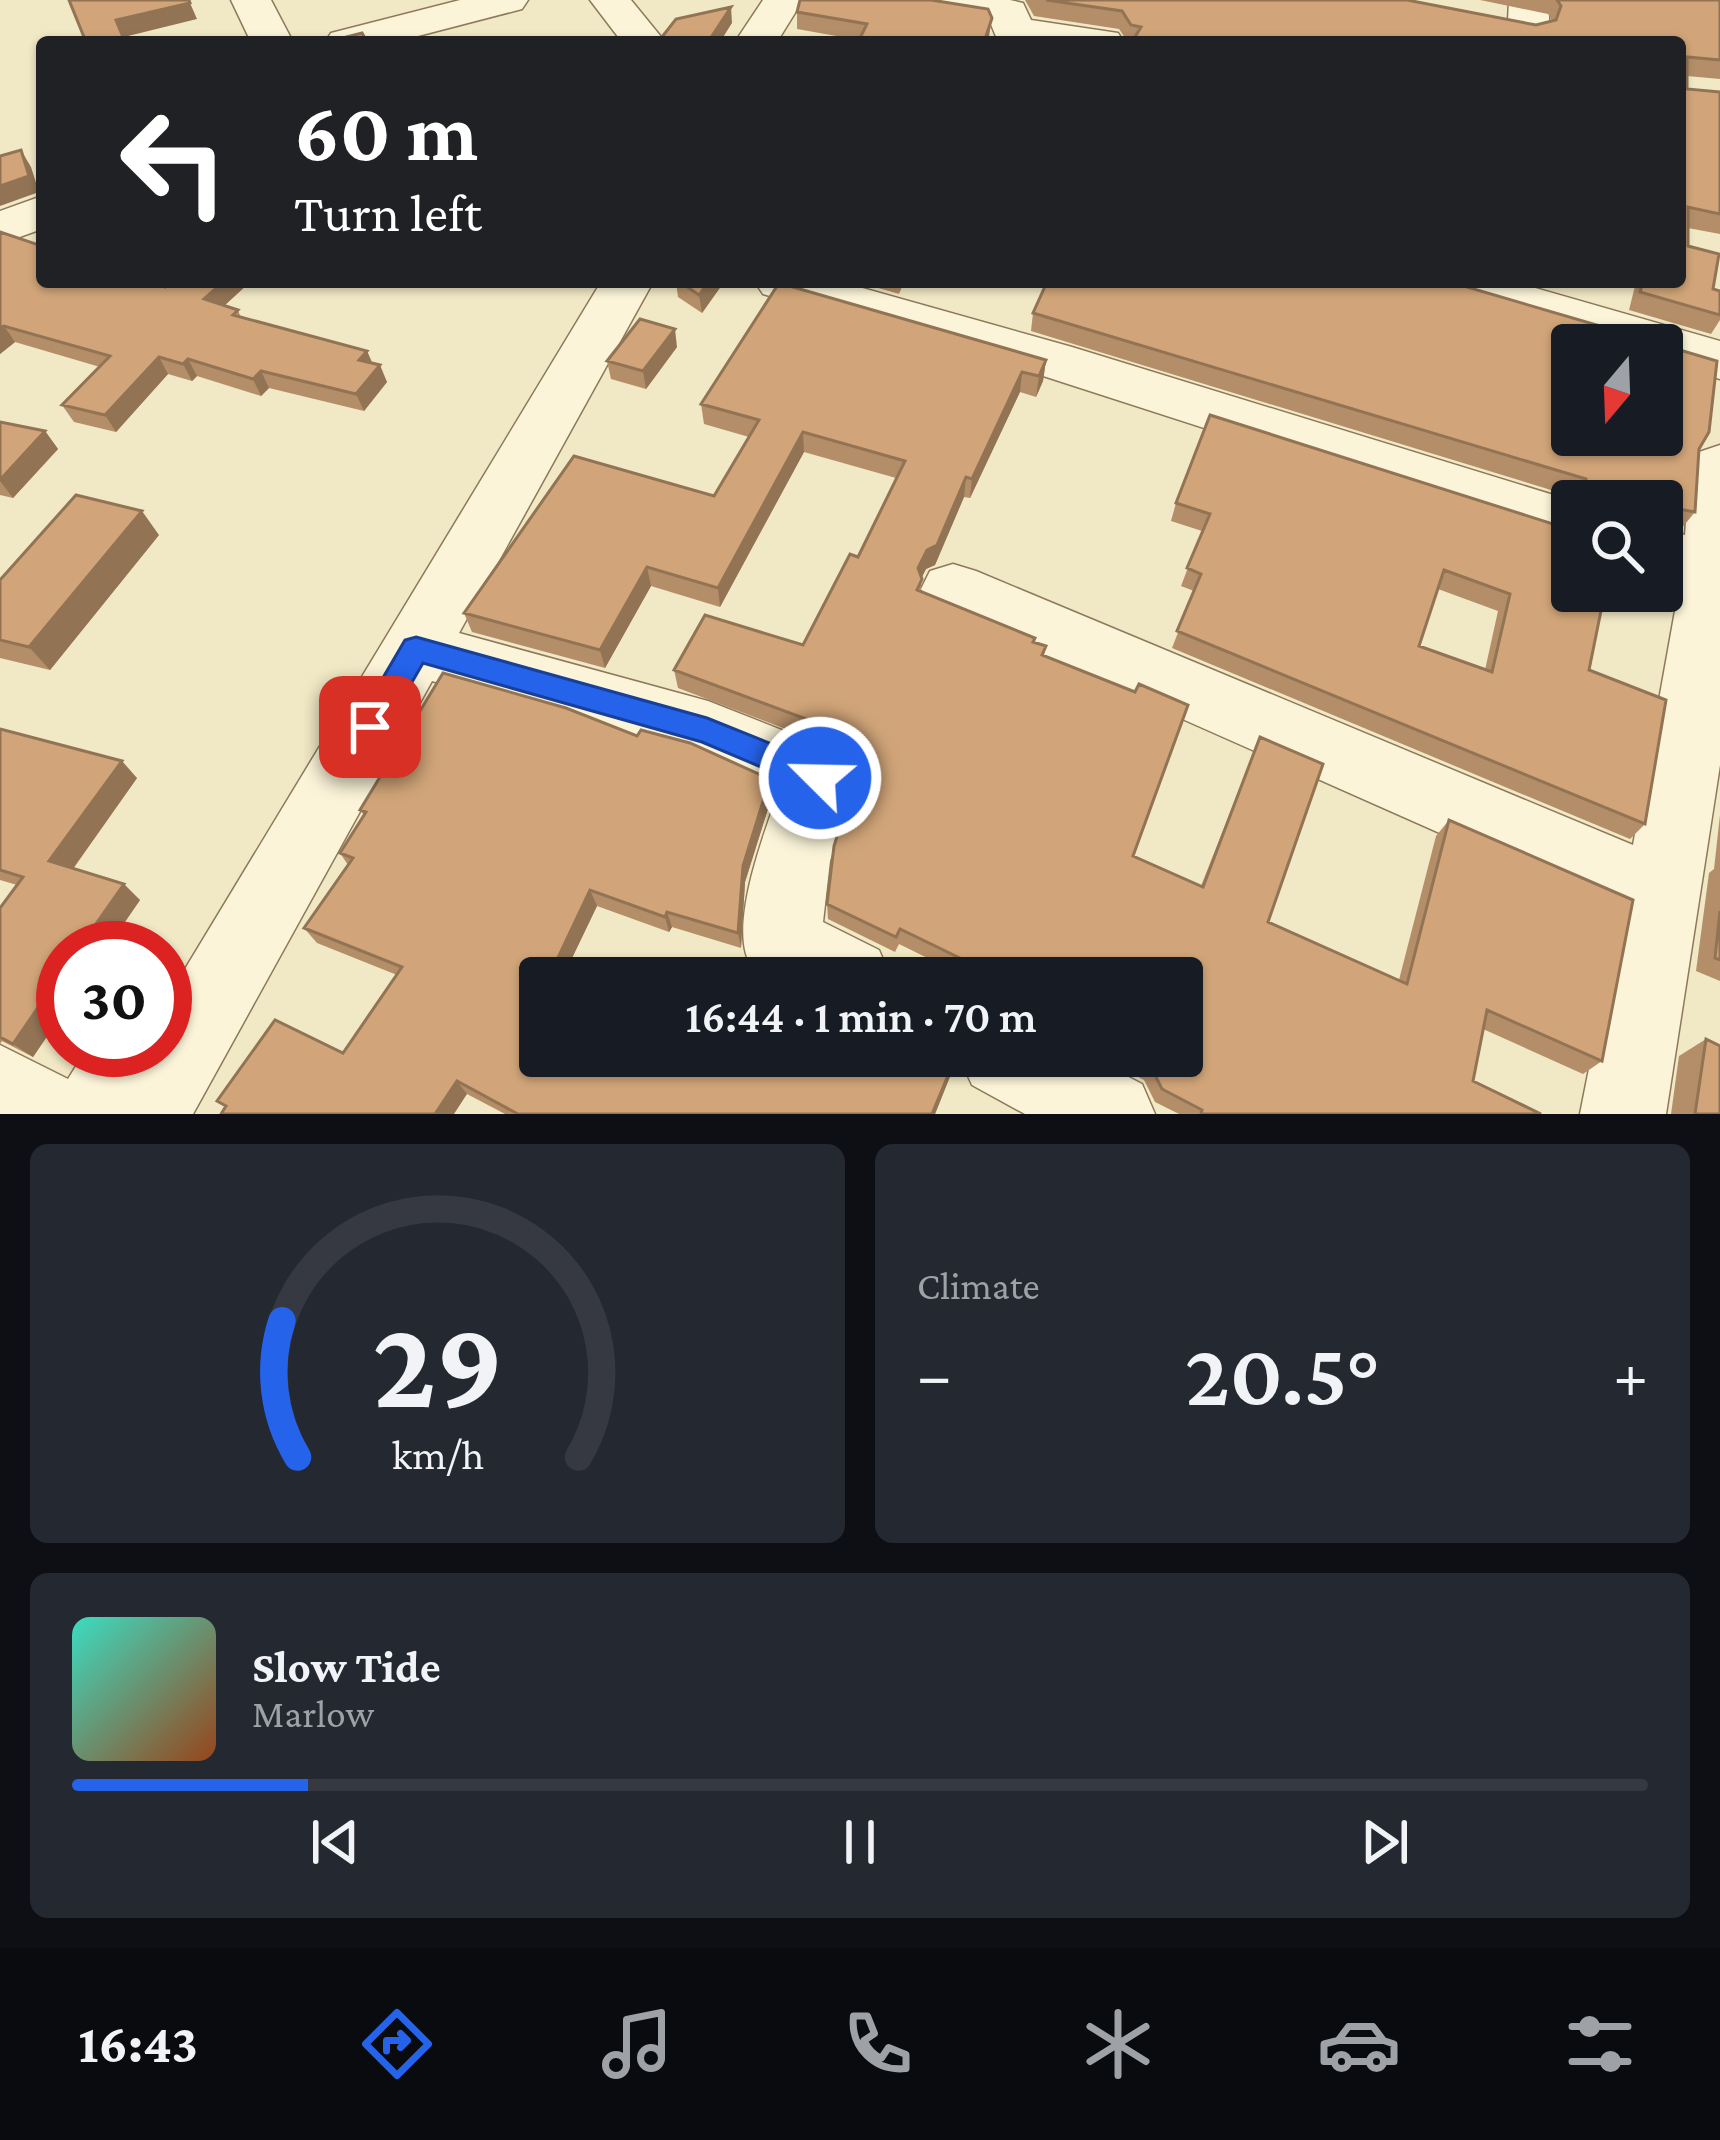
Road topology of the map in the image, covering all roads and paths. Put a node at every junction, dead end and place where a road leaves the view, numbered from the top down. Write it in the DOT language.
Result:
graph roads {
  1 [pos="251,0"];
  2 [pos="508,0"];
  3 [pos="610,0"];
  4 [pos="782,0"];
  5 [pos="799,0"];
  6 [pos="907,0"];
  7 [pos="429,9"];
  8 [pos="1484,17"];
  9 [pos="1528,23"];
  10 [pos="269,36"];
  11 [pos="361,36"];
  12 [pos="638,36"];
  13 [pos="760,36"];
  14 [pos="777,36"];
  15 [pos="1058,36"];
  16 [pos="36,214"];
  17 [pos="0,229"];
  18 [pos="601,288"];
  19 [pos="624,288"];
  20 [pos="802,288"];
  21 [pos="1481,288"];
  22 [pos="1720,360"];
  23 [pos="1719,482"];
  24 [pos="1551,517"];
  25 [pos="1688,561"];
  26 [pos="953,589"];
  27 [pos="416,649"];
  28 [pos="1684,863"];
  29 [pos="192,956"];
  30 [pos="811,957"];
  31 [pos="118,1077"];
  32 [pos="1041,1077"];
  33 [pos="0,1088"];
  34 [pos="46,1114"];
  35 [pos="95,1114"];
  36 [pos="146,1114"];
  37 [pos="1112,1114"];
  38 [pos="1623,1114"];
  1 -- 10 [label="street"];
  2 -- 7 [label="street"];
  3 -- 12 [label="street"];
  4 -- 13 [label="street"];
  5 -- 14 [label="street"];
  6 -- 15 [label="street"];
  7 -- 11 [label="street"];
  8 -- 9 [label="street"];
  16 -- 17 [label="street"];
  18 -- 29 [label="street"];
  19 -- 27 [label="street"];
  20 -- 24 [label="street"];
  21 -- 22 [label="street"];
  23 -- 25 [label="street"];
  25 -- 28 [label="street"];
  26 -- 28 [label="street"];
  27 -- 30 [label="street"];
  27 -- 36 [label="street"];
  28 -- 38 [label="street"];
  31 -- 35 [label="street"];
  32 -- 37 [label="street"];
  33 -- 34 [label="street"];
}
